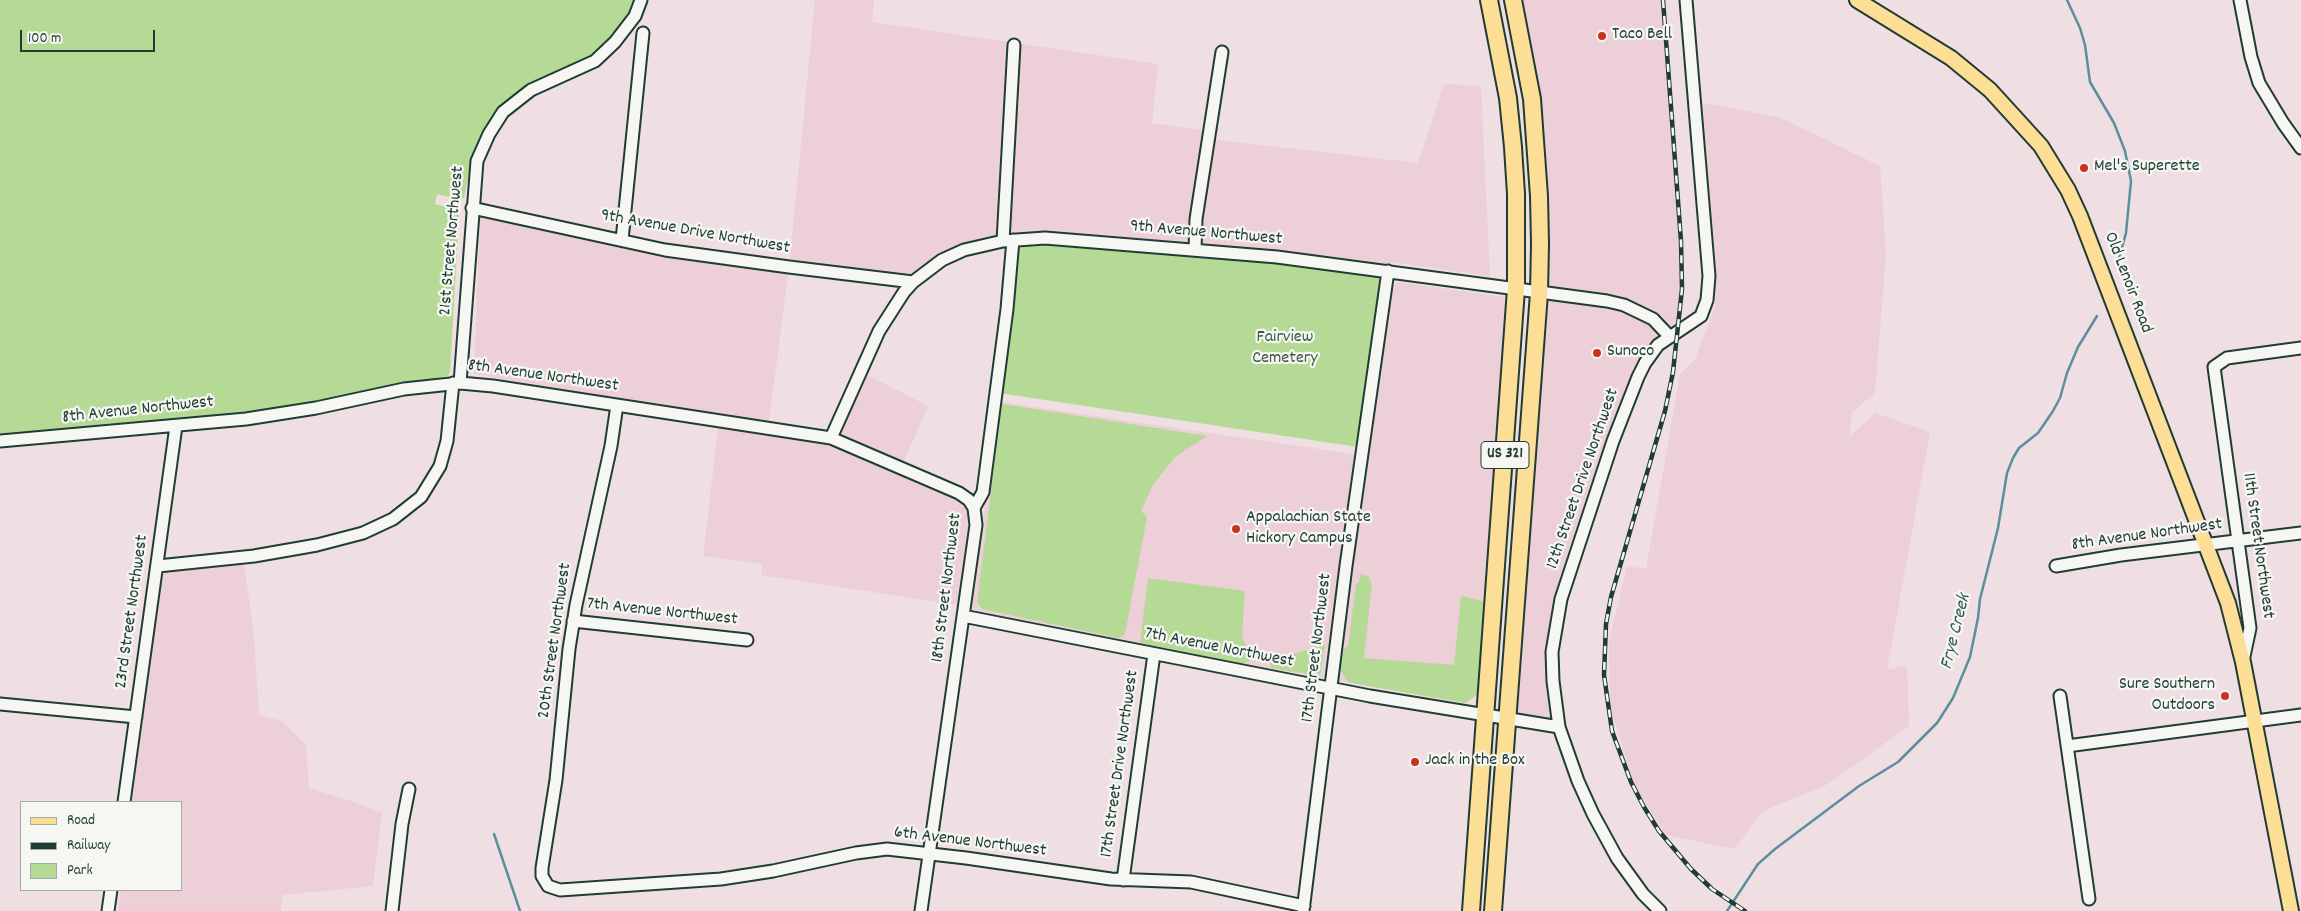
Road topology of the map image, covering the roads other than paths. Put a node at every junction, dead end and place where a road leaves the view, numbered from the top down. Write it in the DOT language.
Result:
graph roads {
  1 [pos="641,0"];
  2 [pos="1489,0"];
  3 [pos="1513,0"];
  4 [pos="1686,0"];
  5 [pos="1857,0"];
  6 [pos="2240,0"];
  7 [pos="643,33"];
  8 [pos="1014,45"];
  9 [pos="1222,52"];
  10 [pos="2301,148"];
  11 [pos="472,208"];
  12 [pos="622,240"];
  13 [pos="1008,241"];
  14 [pos="1195,250"];
  15 [pos="1388,271"];
  16 [pos="913,282"];
  17 [pos="1516,289"];
  18 [pos="1538,293"];
  19 [pos="1670,336"];
  20 [pos="2301,348"];
  21 [pos="457,383"];
  22 [pos="617,405"];
  23 [pos="176,426"];
  24 [pos="831,438"];
  25 [pos="0,440"];
  26 [pos="974,508"];
  27 [pos="2301,533"];
  28 [pos="2238,541"];
  29 [pos="2207,546"];
  30 [pos="158,566"];
  31 [pos="2056,566"];
  32 [pos="963,616"];
  33 [pos="573,621"];
  34 [pos="747,640"];
  35 [pos="1154,654"];
  36 [pos="2243,662"];
  37 [pos="1331,688"];
  38 [pos="2060,696"];
  39 [pos="0,704"];
  40 [pos="2301,715"];
  41 [pos="136,717"];
  42 [pos="1486,717"];
  43 [pos="1508,720"];
  44 [pos="2255,722"];
  45 [pos="1559,727"];
  46 [pos="2067,746"];
  47 [pos="410,789"];
  48 [pos="124,801"];
  49 [pos="930,853"];
  50 [pos="1123,880"];
  51 [pos="545,883"];
  52 [pos="111,891"];
  53 [pos="2089,898"];
  54 [pos="1303,909"];
  55 [pos="108,911"];
  56 [pos="392,911"];
  57 [pos="921,911"];
  58 [pos="1471,911"];
  59 [pos="1493,911"];
  60 [pos="1660,911"];
  61 [pos="2291,911"];
  1 -- 11 [label="street, 21st Street Northwest"];
  2 -- 17 [label="highway, US 321"];
  3 -- 18 [label="highway, US 321"];
  4 -- 19 [label="street, 12th Street Drive Northwest"];
  5 -- 29 [label="main road, Old Lenoir Road"];
  6 -- 10 [label="street"];
  7 -- 12 [label="street"];
  8 -- 13 [label="street, 18th Street Northwest"];
  9 -- 14 [label="street"];
  11 -- 12 [label="street, 9th Avenue Drive Northwest"];
  11 -- 21 [label="street, 21st Street Northwest"];
  12 -- 16 [label="street, 9th Avenue Drive Northwest"];
  13 -- 14 [label="street, 9th Avenue Northwest"];
  13 -- 16 [label="street, 9th Avenue Northwest"];
  13 -- 26 [label="street, 18th Street Northwest"];
  14 -- 15 [label="street, 9th Avenue Northwest"];
  15 -- 17 [label="street, 9th Avenue Northwest"];
  15 -- 37 [label="street, 17th Street Northwest"];
  16 -- 24 [label="street, 9th Avenue Northwest"];
  17 -- 18 [label="street, 9th Avenue Northwest"];
  17 -- 42 [label="highway, US 321"];
  18 -- 19 [label="street, 9th Avenue Northwest"];
  18 -- 43 [label="highway, US 321"];
  19 -- 45 [label="street, 12th Street Drive Northwest"];
  20 -- 28 [label="street, 11th Street Northwest"];
  21 -- 22 [label="street, 8th Avenue Northwest"];
  21 -- 23 [label="street, 8th Avenue Northwest"];
  21 -- 30 [label="street, 21st Street Northwest"];
  22 -- 24 [label="street, 8th Avenue Northwest"];
  22 -- 33 [label="street, 20th Street Northwest"];
  23 -- 25 [label="street, 8th Avenue Northwest"];
  23 -- 30 [label="street, 23rd Street Northwest"];
  24 -- 26 [label="street, 8th Avenue Northwest"];
  26 -- 32 [label="street, 18th Street Northwest"];
  27 -- 28 [label="street, 8th Avenue Northwest"];
  28 -- 29 [label="street, 8th Avenue Northwest"];
  28 -- 36 [label="street, 11th Street Northwest"];
  29 -- 31 [label="street, 8th Avenue Northwest"];
  29 -- 36 [label="main road, Old Lenoir Road"];
  30 -- 41 [label="street, 23rd Street Northwest"];
  32 -- 35 [label="street, 7th Avenue Northwest"];
  32 -- 49 [label="street, 18th Street Northwest"];
  33 -- 34 [label="street, 7th Avenue Northwest"];
  33 -- 51 [label="street, 20th Street Northwest"];
  35 -- 37 [label="street, 7th Avenue Northwest"];
  35 -- 50 [label="street, 17th Street Drive Northwest"];
  36 -- 44 [label="main road, 11th Street Northwest"];
  37 -- 42 [label="street, 7th Avenue Northwest"];
  37 -- 54 [label="street, 17th Street Northwest"];
  38 -- 46 [label="street"];
  39 -- 41 [label="street"];
  40 -- 44 [label="street"];
  41 -- 48 [label="street, 23rd Street Northwest"];
  42 -- 43 [label="street, 7th Avenue Northwest"];
  42 -- 58 [label="highway, US 321"];
  43 -- 45 [label="street, 7th Avenue Northwest"];
  43 -- 59 [label="highway, US 321"];
  44 -- 46 [label="street"];
  44 -- 61 [label="main road, 11th Street Northwest"];
  45 -- 60 [label="street, 12th Street Drive Northwest"];
  46 -- 53 [label="street"];
  47 -- 56 [label="street"];
  49 -- 50 [label="street, 6th Avenue Northwest"];
  49 -- 51 [label="street, 6th Avenue Northwest"];
  49 -- 57 [label="street, 18th Street Northwest"];
  50 -- 54 [label="street, 6th Avenue Northwest"];
  52 -- 55 [label="street"];
}
